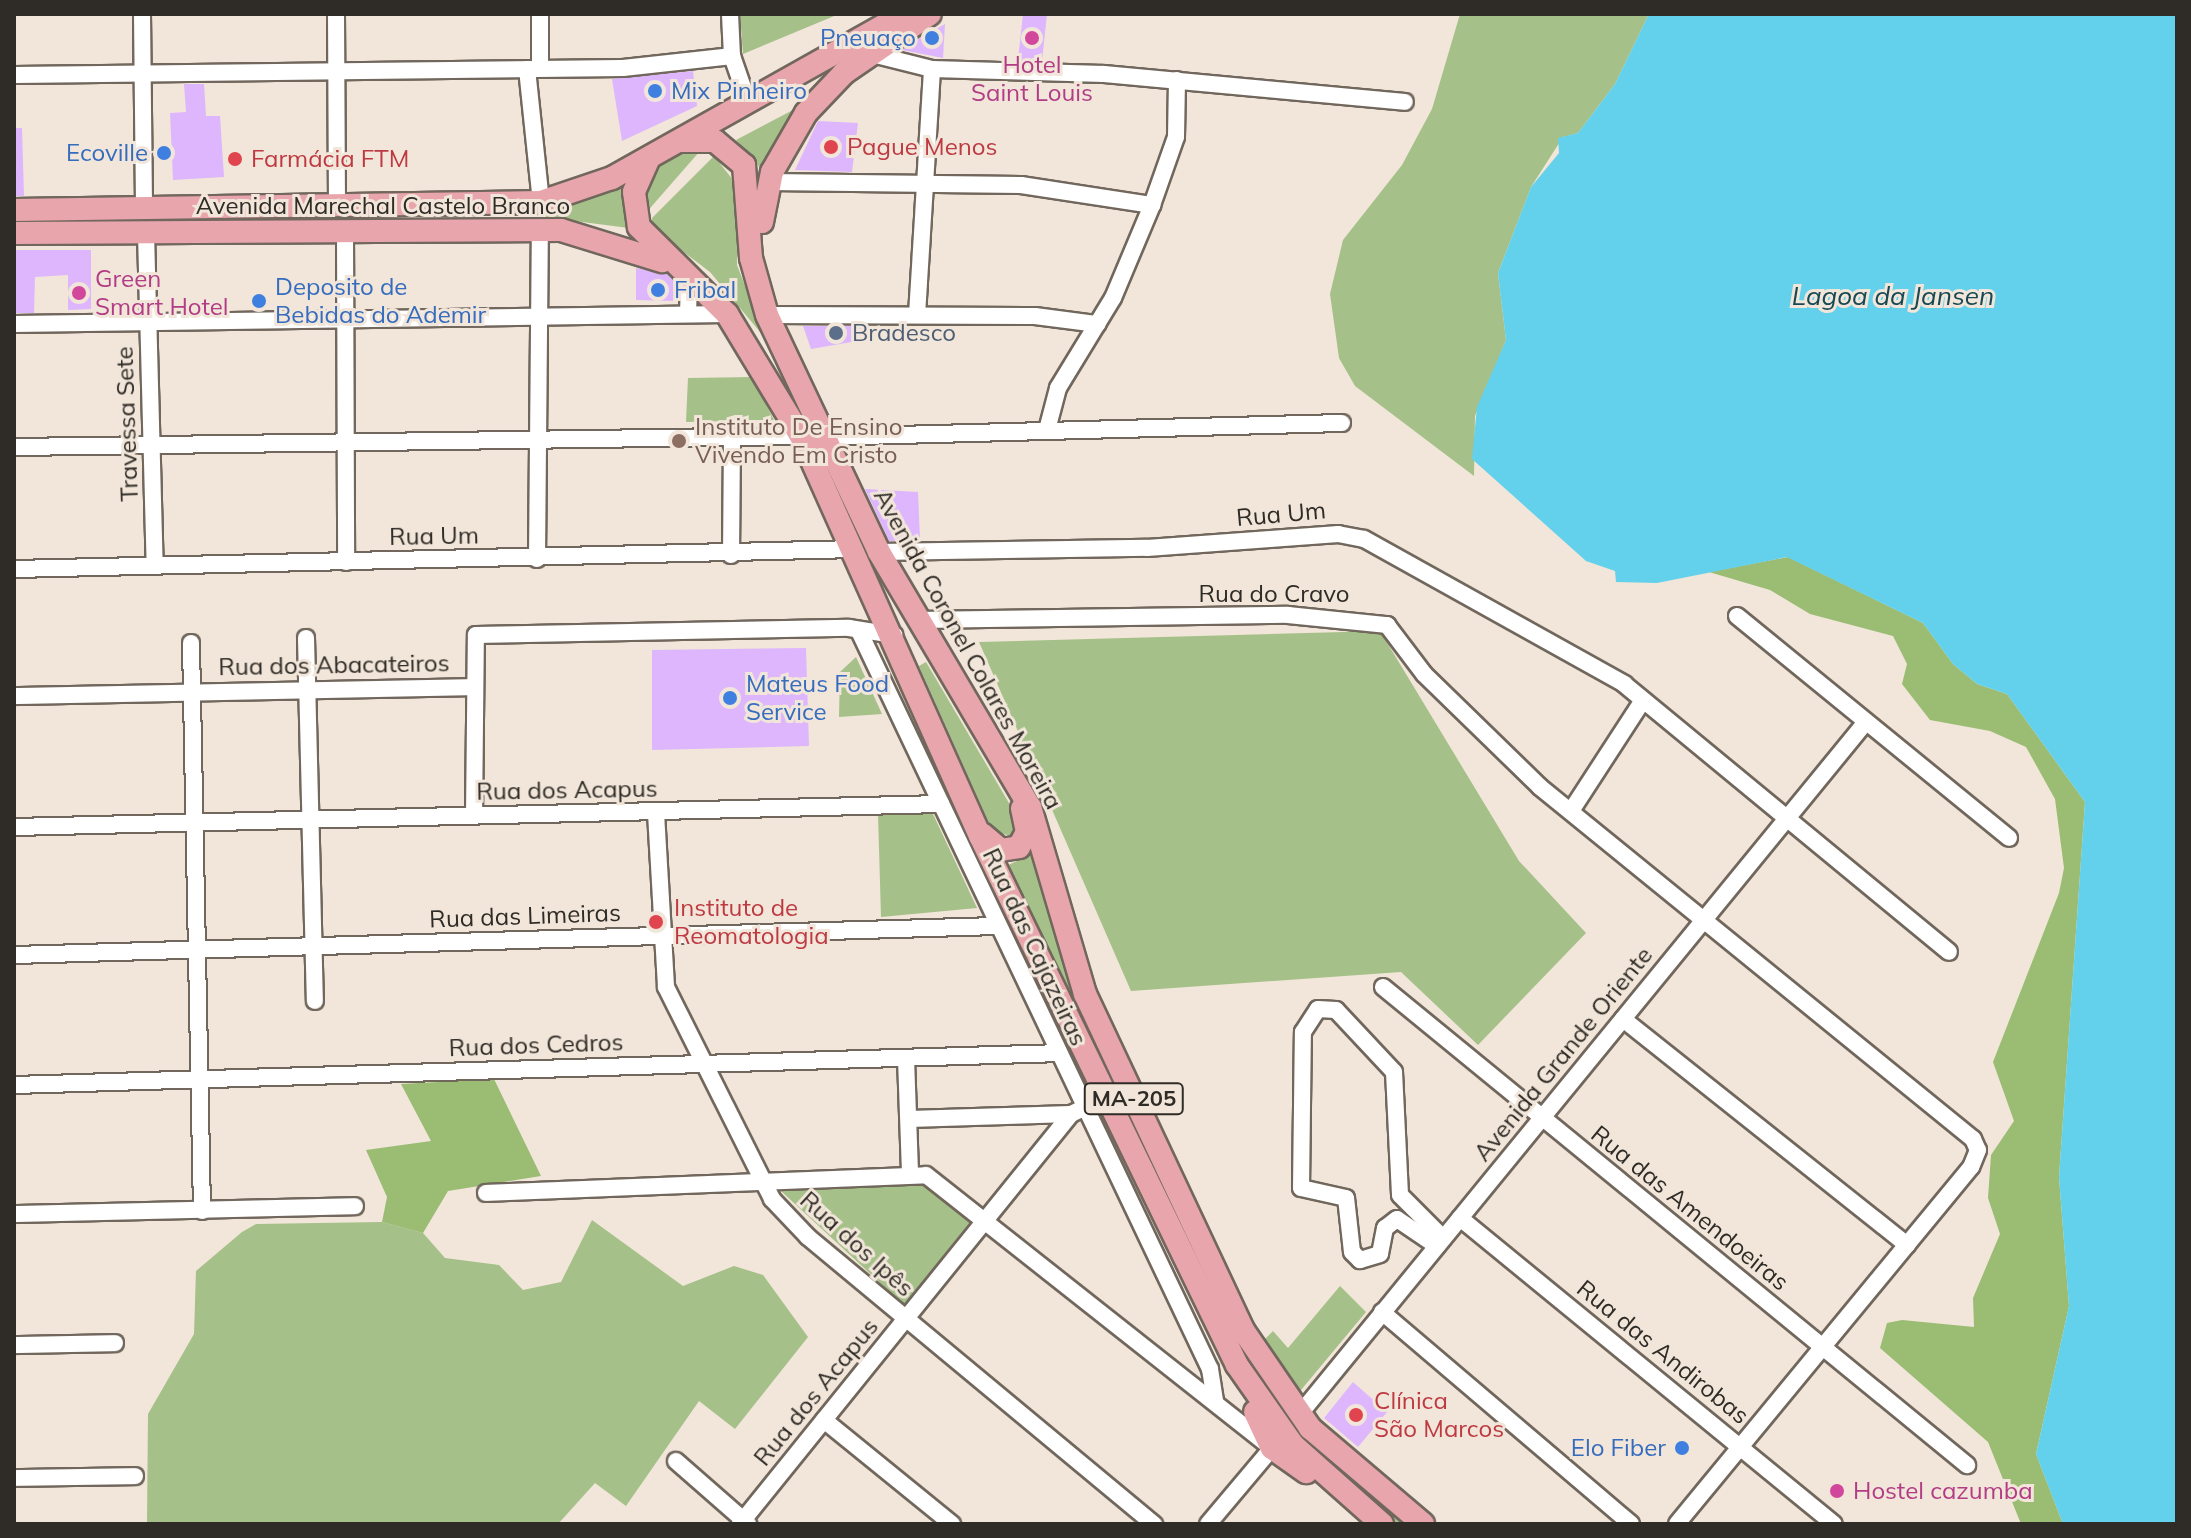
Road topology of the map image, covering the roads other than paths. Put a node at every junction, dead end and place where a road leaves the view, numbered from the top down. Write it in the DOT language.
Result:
graph roads {
  1 [pos="142,14"];
  2 [pos="336,14"];
  3 [pos="540,14"];
  4 [pos="730,14"];
  5 [pos="904,14"];
  6 [pos="930,14"];
  7 [pos="868,53"];
  8 [pos="732,56"];
  9 [pos="335,67"];
  10 [pos="534,69"];
  11 [pos="932,69"];
  12 [pos="14,75"];
  13 [pos="143,75"];
  14 [pos="1177,80"];
  15 [pos="748,102"];
  16 [pos="1405,102"];
  17 [pos="681,141"];
  18 [pos="649,158"];
  19 [pos="769,182"];
  20 [pos="923,184"];
  21 [pos="541,202"];
  22 [pos="1152,205"];
  23 [pos="337,208"];
  24 [pos="144,209"];
  25 [pos="14,210"];
  26 [pos="540,230"];
  27 [pos="345,232"];
  28 [pos="14,233"];
  29 [pos="146,233"];
  30 [pos="689,277"];
  31 [pos="764,307"];
  32 [pos="688,313"];
  33 [pos="727,314"];
  34 [pos="539,315"];
  35 [pos="917,315"];
  36 [pos="345,319"];
  37 [pos="148,321"];
  38 [pos="14,324"];
  39 [pos="1097,324"];
  40 [pos="1342,423"];
  41 [pos="1047,430"];
  42 [pos="801,436"];
  43 [pos="732,437"];
  44 [pos="824,437"];
  45 [pos="538,439"];
  46 [pos="346,443"];
  47 [pos="151,444"];
  48 [pos="14,447"];
  49 [pos="854,549"];
  50 [pos="879,552"];
  51 [pos="731,555"];
  52 [pos="537,559"];
  53 [pos="346,562"];
  54 [pos="155,566"];
  55 [pos="14,569"];
  56 [pos="880,605"];
  57 [pos="1737,616"];
  58 [pos="917,620"];
  59 [pos="860,633"];
  60 [pos="894,635"];
  61 [pos="306,638"];
  62 [pos="191,643"];
  63 [pos="471,687"];
  64 [pos="307,691"];
  65 [pos="192,692"];
  66 [pos="14,696"];
  67 [pos="1643,700"];
  68 [pos="1865,723"];
  69 [pos="982,733"];
  70 [pos="941,804"];
  71 [pos="1571,811"];
  72 [pos="656,813"];
  73 [pos="474,816"];
  74 [pos="1788,818"];
  75 [pos="310,820"];
  76 [pos="195,824"];
  77 [pos="975,824"];
  78 [pos="14,827"];
  79 [pos="2009,838"];
  80 [pos="1704,919"];
  81 [pos="998,926"];
  82 [pos="660,936"];
  83 [pos="313,945"];
  84 [pos="197,948"];
  85 [pos="1949,952"];
  86 [pos="14,955"];
  87 [pos="1383,987"];
  88 [pos="315,1001"];
  89 [pos="1623,1019"];
  90 [pos="1059,1053"];
  91 [pos="906,1058"];
  92 [pos="703,1064"];
  93 [pos="200,1079"];
  94 [pos="14,1085"];
  95 [pos="1078,1111"];
  96 [pos="1542,1117"];
  97 [pos="909,1119"];
  98 [pos="910,1174"];
  99 [pos="760,1181"];
  100 [pos="486,1193"];
  101 [pos="355,1206"];
  102 [pos="202,1211"];
  103 [pos="14,1214"];
  104 [pos="1460,1218"];
  105 [pos="985,1220"];
  106 [pos="1440,1242"];
  107 [pos="1907,1245"];
  108 [pos="1382,1312"];
  109 [pos="905,1319"];
  110 [pos="115,1343"];
  111 [pos="14,1345"];
  112 [pos="1823,1347"];
  113 [pos="1237,1365"];
  114 [pos="1215,1400"];
  115 [pos="1299,1415"];
  116 [pos="824,1420"];
  117 [pos="1740,1447"];
  118 [pos="1272,1448"];
  119 [pos="676,1461"];
  120 [pos="1967,1465"];
  121 [pos="135,1476"];
  122 [pos="14,1478"];
  123 [pos="1345,1493"];
  124 [pos="744,1523"];
  125 [pos="952,1524"];
  126 [pos="1154,1524"];
  127 [pos="1208,1524"];
  128 [pos="1382,1524"];
  129 [pos="1423,1524"];
  130 [pos="1631,1524"];
  131 [pos="1677,1524"];
  132 [pos="1834,1524"];
  1 -- 13 [label="street"];
  2 -- 9 [label="street"];
  3 -- 10 [label="street"];
  4 -- 8 [label="street"];
  5 -- 15 [label="main road, Avenida Marechal Castelo Branco"];
  6 -- 7 [label="main road"];
  7 -- 11 [label="street"];
  7 -- 19 [label="main road"];
  8 -- 10 [label="street"];
  8 -- 15 [label="street"];
  9 -- 10 [label="street"];
  9 -- 13 [label="street"];
  9 -- 23 [label="street"];
  10 -- 21 [label="street"];
  11 -- 14 [label="street"];
  11 -- 20 [label="street"];
  12 -- 13 [label="street"];
  13 -- 24 [label="street"];
  14 -- 16 [label="street"];
  14 -- 22 [label="street"];
  15 -- 17 [label="main road, Avenida Marechal Castelo Branco"];
  17 -- 18 [label="main road, Avenida Marechal Castelo Branco"];
  17 -- 31 [label="main road, Avenida Coronel Colares Moreira"];
  18 -- 21 [label="main road, Avenida Marechal Castelo Branco"];
  18 -- 33 [label="main road, Avenida Coronel Colares Moreira"];
  19 -- 20 [label="street"];
  19 -- 31 [label="main road"];
  20 -- 22 [label="street"];
  20 -- 35 [label="street"];
  21 -- 23 [label="main road, Avenida Marechal Castelo Branco"];
  22 -- 39 [label="street"];
  23 -- 24 [label="main road, Avenida Marechal Castelo Branco"];
  24 -- 25 [label="main road, Avenida Marechal Castelo Branco"];
  26 -- 27 [label="main road, Avenida Marechal Castelo Branco"];
  26 -- 30 [label="main road, Avenida Marechal Castelo Branco"];
  26 -- 34 [label="street"];
  27 -- 29 [label="main road, Avenida Marechal Castelo Branco"];
  27 -- 36 [label="street"];
  28 -- 29 [label="main road, Avenida Marechal Castelo Branco"];
  29 -- 37 [label="street, Travessa Sete"];
  30 -- 32 [label="street"];
  30 -- 33 [label="main road, Avenida Marechal Castelo Branco"];
  31 -- 35 [label="street"];
  31 -- 44 [label="main road, Avenida Coronel Colares Moreira"];
  32 -- 33 [label="street"];
  32 -- 34 [label="street"];
  33 -- 42 [label="main road, Avenida Coronel Colares Moreira"];
  34 -- 36 [label="street"];
  34 -- 45 [label="street"];
  35 -- 39 [label="street"];
  36 -- 37 [label="street"];
  36 -- 46 [label="street"];
  37 -- 38 [label="street"];
  37 -- 47 [label="street, Travessa Sete"];
  39 -- 41 [label="street"];
  40 -- 41 [label="street"];
  41 -- 44 [label="street"];
  42 -- 43 [label="street"];
  42 -- 49 [label="main road, Avenida Coronel Colares Moreira"];
  43 -- 45 [label="street"];
  43 -- 51 [label="street"];
  44 -- 50 [label="main road, Avenida Coronel Colares Moreira"];
  45 -- 46 [label="street"];
  45 -- 52 [label="street"];
  46 -- 47 [label="street"];
  46 -- 53 [label="street"];
  47 -- 48 [label="street"];
  47 -- 54 [label="street, Travessa Sete"];
  49 -- 51 [label="street, Rua Um"];
  49 -- 56 [label="main road, Avenida Coronel Colares Moreira"];
  50 -- 58 [label="main road, Avenida Coronel Colares Moreira"];
  50 -- 67 [label="street, Rua Um"];
  51 -- 52 [label="street, Rua Um"];
  52 -- 53 [label="street, Rua Um"];
  53 -- 54 [label="street, Rua Um"];
  54 -- 55 [label="street, Rua Um"];
  56 -- 59 [label="street"];
  56 -- 60 [label="main road, Avenida Coronel Colares Moreira"];
  57 -- 68 [label="street"];
  58 -- 69 [label="main road, Avenida Coronel Colares Moreira"];
  58 -- 71 [label="street, Rua do Cravo"];
  59 -- 60 [label="street, Rua dos Abacateiros"];
  59 -- 63 [label="street, Rua dos Abacateiros"];
  59 -- 70 [label="street, Rua das Cajazeiras"];
  60 -- 77 [label="main road, Avenida Coronel Colares Moreira"];
  61 -- 64 [label="street"];
  62 -- 65 [label="street"];
  63 -- 64 [label="street, Rua dos Abacateiros"];
  63 -- 73 [label="street"];
  64 -- 65 [label="street, Rua dos Abacateiros"];
  64 -- 75 [label="street"];
  65 -- 66 [label="street, Rua dos Abacateiros"];
  65 -- 76 [label="street"];
  67 -- 71 [label="street"];
  67 -- 74 [label="street, Rua Um"];
  68 -- 74 [label="street, Avenida Grande Oriente"];
  68 -- 79 [label="street"];
  69 -- 77 [label="main road"];
  69 -- 115 [label="main road, Avenida Coronel Colares Moreira / MA-205"];
  70 -- 72 [label="street, Rua dos Acapus"];
  70 -- 81 [label="street, Rua das Cajazeiras"];
  71 -- 80 [label="street, Rua do Cravo"];
  72 -- 73 [label="street, Rua dos Acapus"];
  72 -- 82 [label="street, Rua dos Ipês"];
  73 -- 75 [label="street, Rua dos Acapus"];
  74 -- 80 [label="street, Avenida Grande Oriente"];
  74 -- 85 [label="street, Rua Um"];
  75 -- 76 [label="street, Rua dos Acapus"];
  75 -- 83 [label="street"];
  76 -- 78 [label="street, Rua dos Acapus"];
  76 -- 84 [label="street"];
  77 -- 113 [label="main road, Avenida Coronel Colares Moreira"];
  80 -- 89 [label="street, Avenida Grande Oriente"];
  80 -- 107 [label="street, Rua do Cravo"];
  81 -- 82 [label="street, Rua das Limeiras"];
  81 -- 90 [label="street, Rua das Cajazeiras"];
  82 -- 83 [label="street, Rua das Limeiras"];
  82 -- 92 [label="street, Rua dos Ipês"];
  83 -- 84 [label="street, Rua das Limeiras"];
  83 -- 88 [label="street"];
  84 -- 86 [label="street, Rua das Limeiras"];
  84 -- 93 [label="street"];
  87 -- 96 [label="street, Rua das Amendoeiras"];
  89 -- 96 [label="street, Avenida Grande Oriente"];
  89 -- 107 [label="street"];
  90 -- 91 [label="street, Rua dos Cedros"];
  90 -- 95 [label="street, Rua das Cajazeiras"];
  91 -- 92 [label="street, Rua dos Cedros"];
  91 -- 97 [label="street"];
  92 -- 93 [label="street, Rua dos Cedros"];
  92 -- 99 [label="street, Rua dos Ipês"];
  93 -- 94 [label="street, Rua dos Cedros"];
  93 -- 102 [label="street"];
  95 -- 97 [label="street"];
  95 -- 105 [label="street, Rua dos Acapus"];
  95 -- 114 [label="street, Rua das Cajazeiras"];
  96 -- 104 [label="street, Avenida Grande Oriente"];
  96 -- 112 [label="street, Rua das Amendoeiras"];
  97 -- 98 [label="street"];
  98 -- 99 [label="street"];
  98 -- 105 [label="street"];
  99 -- 100 [label="street"];
  99 -- 109 [label="street, Rua dos Ipês"];
  101 -- 102 [label="street"];
  102 -- 103 [label="street"];
  104 -- 106 [label="street, Avenida Grande Oriente"];
  104 -- 117 [label="street, Rua das Andirobas"];
  105 -- 109 [label="street, Rua dos Acapus"];
  105 -- 114 [label="street"];
  106 -- 106 [label="street"];
  106 -- 108 [label="street, Avenida Grande Oriente"];
  107 -- 112 [label="street"];
  108 -- 115 [label="street, Avenida Grande Oriente"];
  108 -- 130 [label="street"];
  109 -- 116 [label="street, Rua dos Acapus"];
  109 -- 126 [label="street, Rua dos Ipês"];
  110 -- 111 [label="street"];
  112 -- 117 [label="street"];
  112 -- 120 [label="street, Rua das Amendoeiras"];
  113 -- 118 [label="main road"];
  113 -- 123 [label="main road, Avenida Coronel Colares Moreira"];
  114 -- 118 [label="street"];
  115 -- 129 [label="main road, Avenida Coronel Colares Moreira / MA-205"];
  116 -- 124 [label="street, Rua dos Acapus"];
  116 -- 125 [label="street"];
  117 -- 131 [label="street"];
  117 -- 132 [label="street, Rua das Andirobas"];
  118 -- 123 [label="main road"];
  118 -- 127 [label="street"];
  119 -- 124 [label="street"];
  121 -- 122 [label="street"];
  123 -- 128 [label="main road, Avenida Coronel Colares Moreira"];
}
